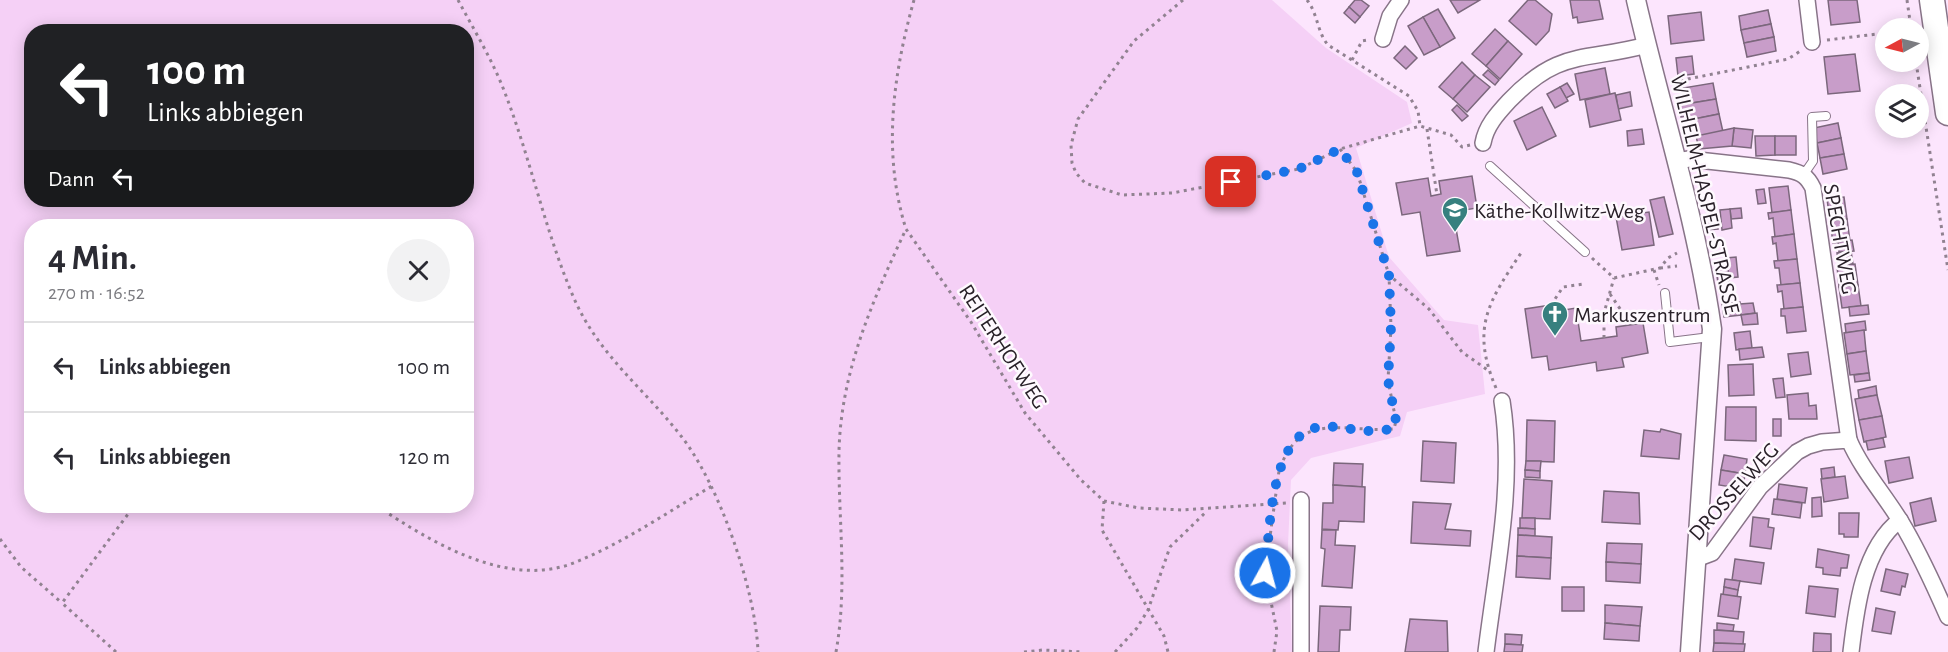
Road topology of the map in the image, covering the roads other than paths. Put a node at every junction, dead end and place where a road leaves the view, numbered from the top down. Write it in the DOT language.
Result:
graph roads {
  1 [pos="1401,0"];
  2 [pos="1636,0"];
  3 [pos="1807,0"];
  4 [pos="1932,0"];
  5 [pos="1383,39"];
  6 [pos="1812,42"];
  7 [pos="1647,45"];
  8 [pos="1948,113"];
  9 [pos="1826,116"];
  10 [pos="1483,143"];
  11 [pos="1677,161"];
  12 [pos="1490,166"];
  13 [pos="1804,174"];
  14 [pos="1585,252"];
  15 [pos="1665,293"];
  16 [pos="1711,336"];
  17 [pos="1502,400"];
  18 [pos="1849,440"];
  19 [pos="1301,500"];
  20 [pos="1900,520"];
  21 [pos="1696,559"];
  22 [pos="1948,617"];
  23 [pos="1301,652"];
  24 [pos="1486,652"];
  25 [pos="1690,652"];
  26 [pos="1851,652"];
  1 -- 5 [label="street"];
  2 -- 7 [label="street, WILHELM-HASPEL-STRASSE"];
  3 -- 6 [label="street"];
  4 -- 8 [label="main road"];
  7 -- 10 [label="street"];
  7 -- 11 [label="street, WILHELM-HASPEL-STRASSE"];
  9 -- 13 [label="lane"];
  11 -- 13 [label="street, SPECHTWEG"];
  11 -- 16 [label="street, WILHELM-HASPEL-STRASSE"];
  12 -- 14 [label="lane"];
  13 -- 18 [label="street, SPECHTWEG"];
  15 -- 16 [label="lane"];
  16 -- 21 [label="street, WILHELM-HASPEL-STRASSE"];
  17 -- 24 [label="street"];
  18 -- 20 [label="street"];
  18 -- 21 [label="street, DROSSELWEG"];
  19 -- 23 [label="street"];
  20 -- 22 [label="street"];
  20 -- 26 [label="street"];
  21 -- 25 [label="street, WILHELM-HASPEL-STRASSE"];
}
